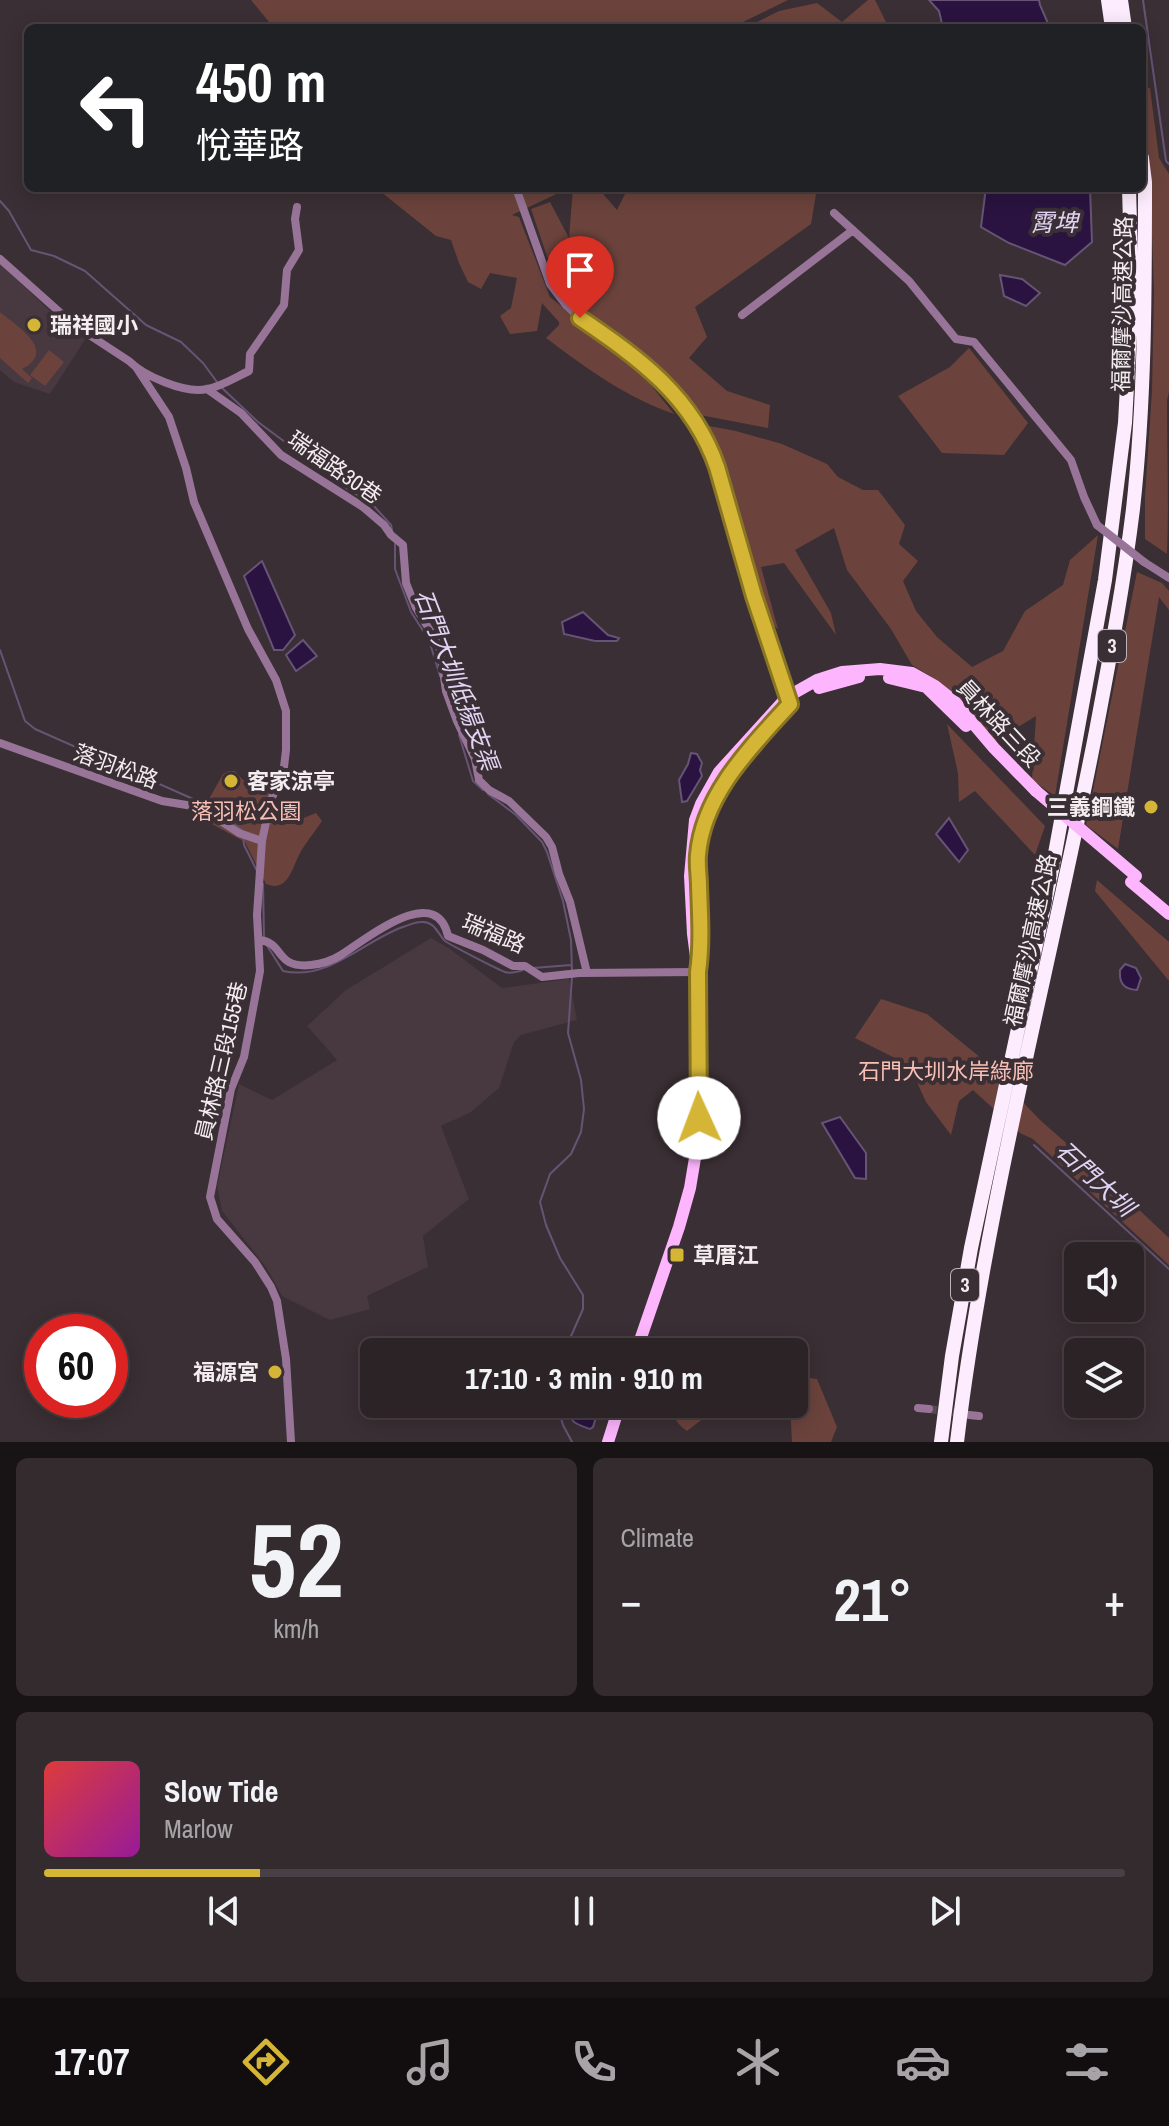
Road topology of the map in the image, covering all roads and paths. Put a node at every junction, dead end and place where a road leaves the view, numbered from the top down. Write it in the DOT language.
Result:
graph roads {
  1 [pos="1108,0"];
  2 [pos="1121,0"];
  3 [pos="1111,24"];
  4 [pos="1124,24"];
  5 [pos="517,192"];
  6 [pos="1129,192"];
  7 [pos="1145,192"];
  8 [pos="297,207"];
  9 [pos="834,213"];
  10 [pos="853,230"];
  11 [pos="0,259"];
  12 [pos="742,315"];
  13 [pos="136,367"];
  14 [pos="207,389"];
  15 [pos="1169,578"];
  16 [pos="788,700"];
  17 [pos="0,743"];
  18 [pos="262,841"];
  19 [pos="1167,908"];
  20 [pos="263,941"];
  21 [pos="698,972"];
  22 [pos="587,973"];
  23 [pos="641,1338"];
  24 [pos="918,1408"];
  25 [pos="929,1409"];
  26 [pos="616,1418"];
  27 [pos="291,1442"];
  28 [pos="608,1442"];
  29 [pos="941,1442"];
  30 [pos="957,1442"];
  1 -- 3 [label="highway"];
  2 -- 4 [label="highway"];
  5 -- 16 [label="street"];
  6 -- 29 [label="highway, 福爾摩沙高速公路 / 3"];
  7 -- 30 [label="highway, 福爾摩沙高速公路 / 3"];
  8 -- 14 [label="street"];
  9 -- 10 [label="street"];
  10 -- 12 [label="street"];
  10 -- 15 [label="street, bridge"];
  11 -- 13 [label="street"];
  13 -- 14 [label="street"];
  13 -- 18 [label="street, 員林路三段155巷"];
  14 -- 22 [label="street, 瑞福路30巷"];
  16 -- 19 [label="main road, 員林路三段, bridge"];
  16 -- 21 [label="main road, 員林路三段"];
  17 -- 18 [label="street, 落羽松路"];
  18 -- 20 [label="street, 員林路三段155巷"];
  20 -- 22 [label="street, 瑞福路"];
  20 -- 27 [label="street, 員林路三段155巷"];
  21 -- 22 [label="street, 瑞福路"];
  21 -- 23 [label="main road, 員林路三段"];
  24 -- 25 [label="street"];
  26 -- 28 [label="main road"];
}
